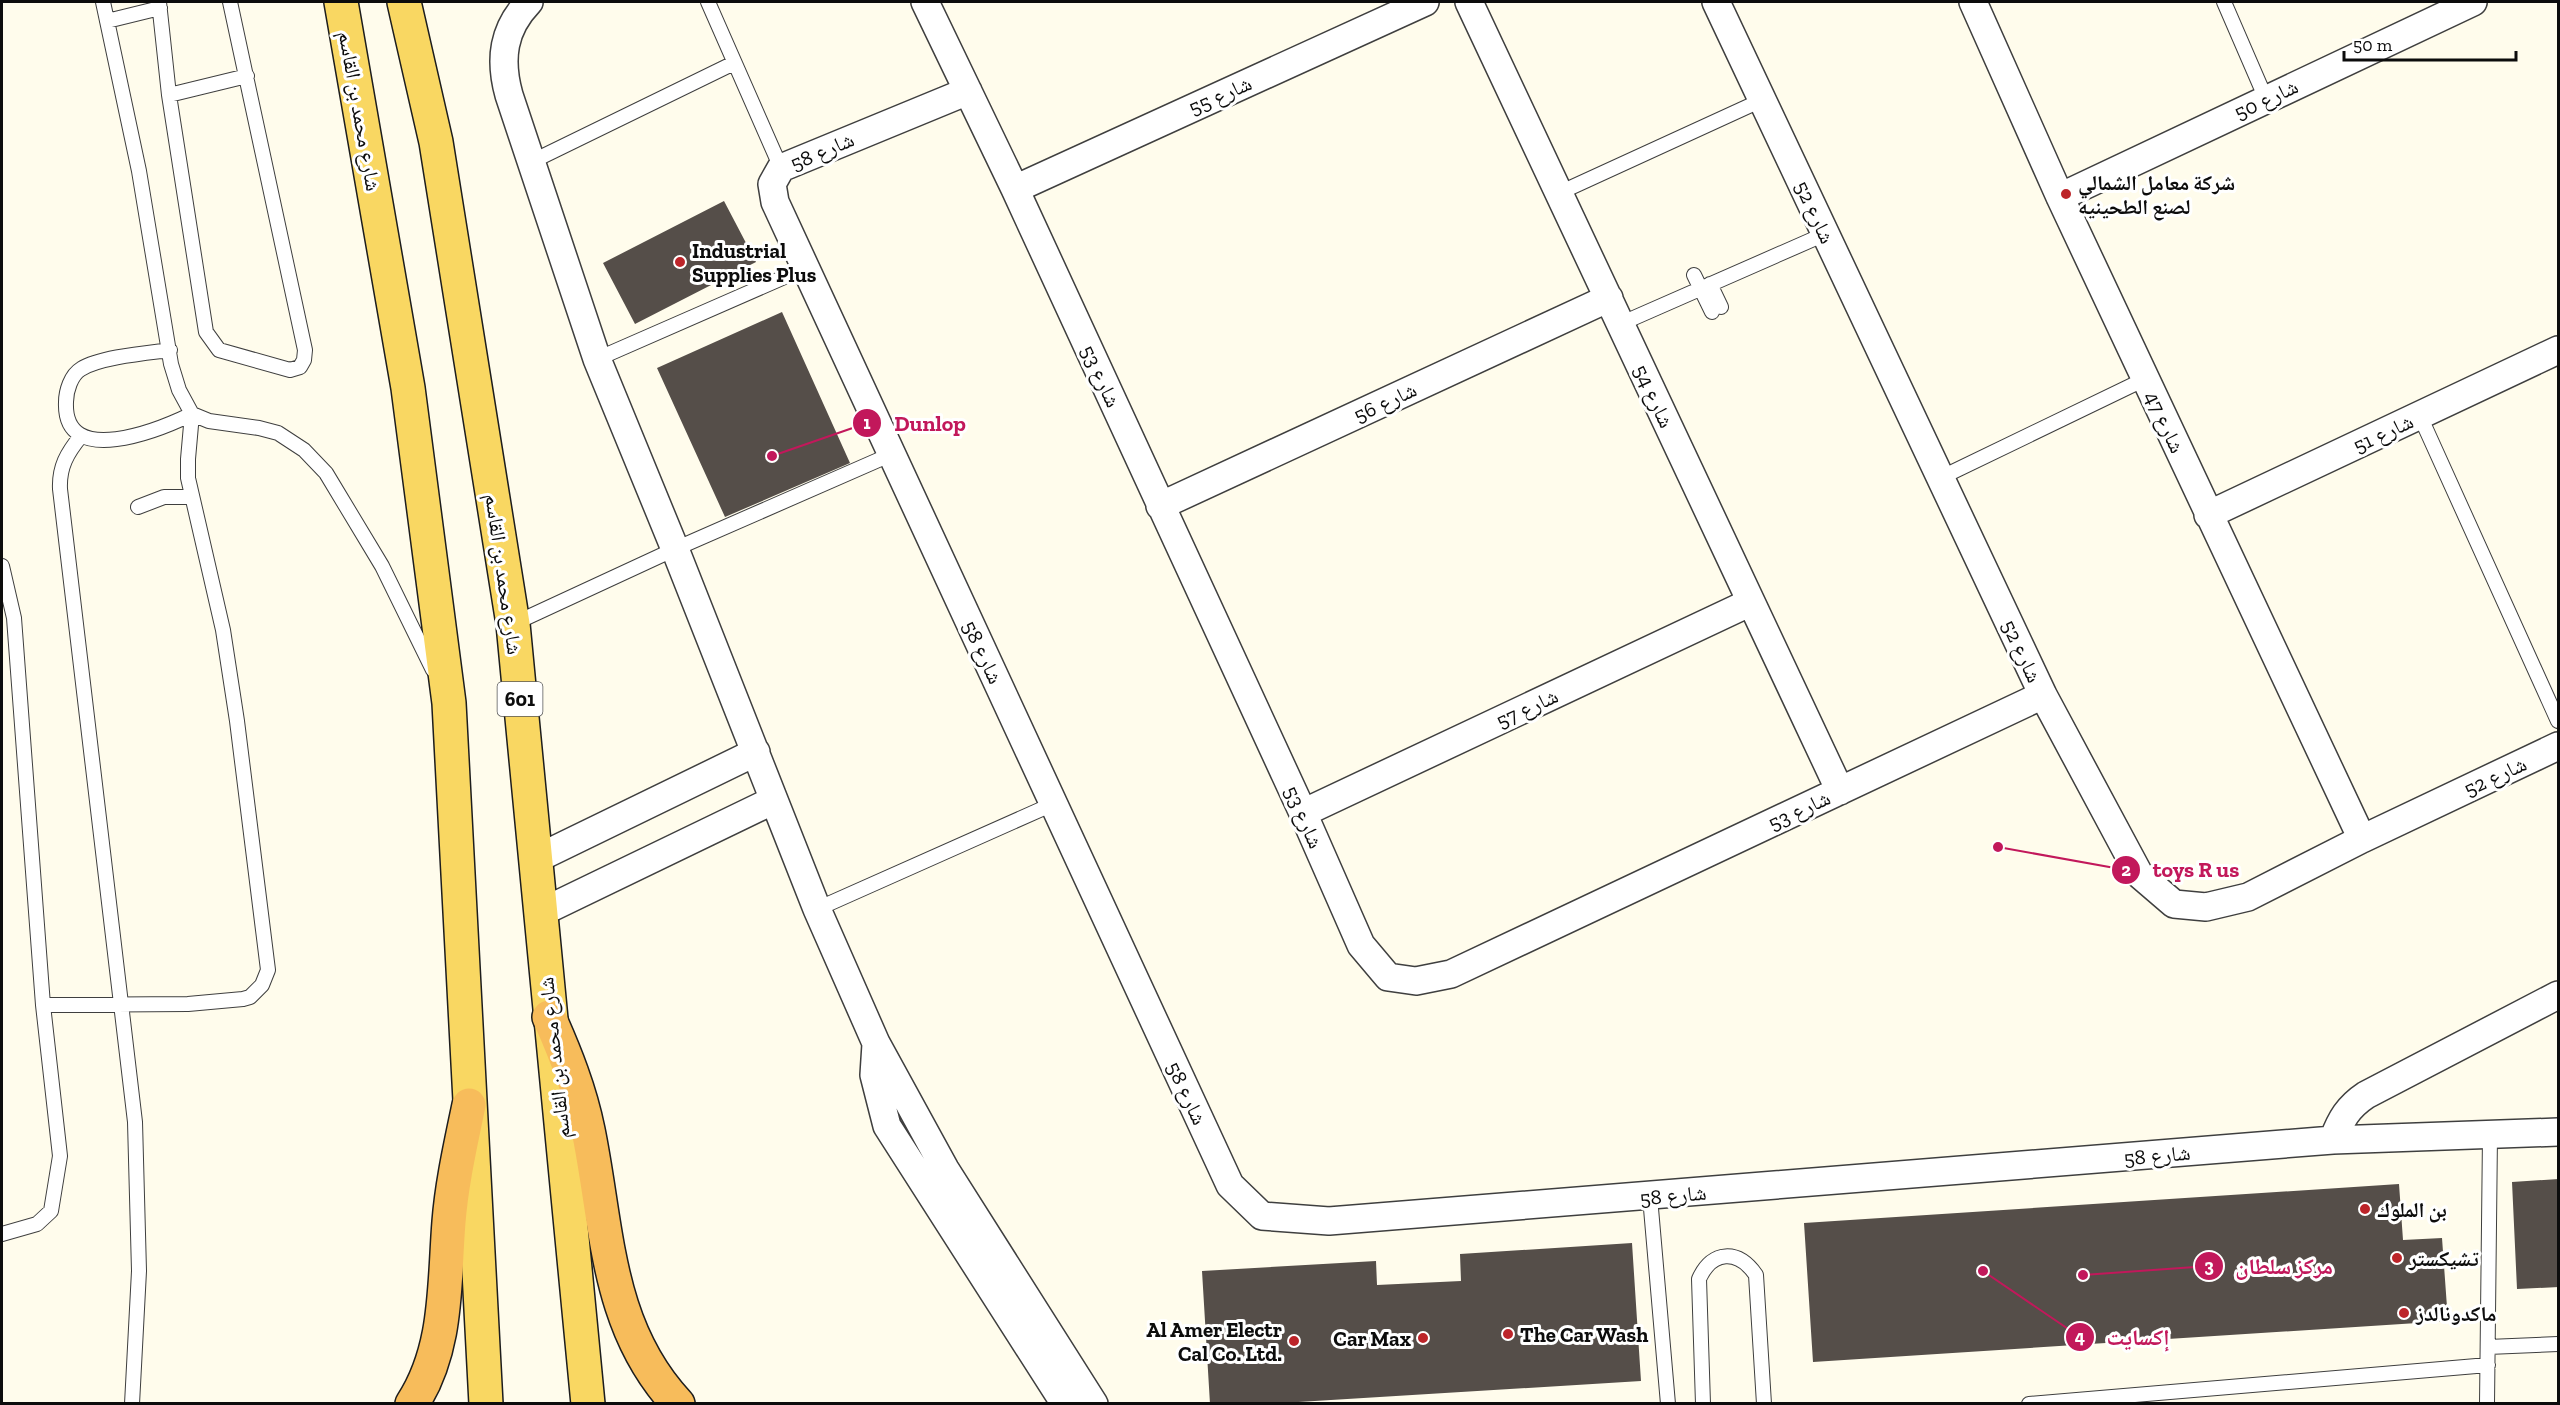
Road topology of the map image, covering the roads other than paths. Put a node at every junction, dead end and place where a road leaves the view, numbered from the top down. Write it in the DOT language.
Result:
graph roads {
  1 [pos="103,2"];
  2 [pos="230,2"];
  3 [pos="341,2"];
  4 [pos="404,2"];
  5 [pos="529,2"];
  6 [pos="708,2"];
  7 [pos="925,2"];
  8 [pos="1425,2"];
  9 [pos="1469,2"];
  10 [pos="1716,2"];
  11 [pos="1973,2"];
  12 [pos="2224,2"];
  13 [pos="2473,2"];
  14 [pos="159,5"];
  15 [pos="107,21"];
  16 [pos="734,63"];
  17 [pos="247,76"];
  18 [pos="968,91"];
  19 [pos="169,95"];
  20 [pos="2266,99"];
  21 [pos="1762,100"];
  22 [pos="531,162"];
  23 [pos="781,168"];
  24 [pos="1015,189"];
  25 [pos="1559,193"];
  26 [pos="2060,197"];
  27 [pos="1826,234"];
  28 [pos="805,267"];
  29 [pos="1694,275"];
  30 [pos="1705,286"];
  31 [pos="1609,298"];
  32 [pos="1717,310"];
  33 [pos="1620,324"];
  34 [pos="170,350"];
  35 [pos="2559,350"];
  36 [pos="597,359"];
  37 [pos="2145,380"];
  38 [pos="192,414"];
  39 [pos="2420,416"];
  40 [pos="81,436"];
  41 [pos="892,454"];
  42 [pos="1940,478"];
  43 [pos="192,497"];
  44 [pos="1160,506"];
  45 [pos="138,507"];
  46 [pos="2208,515"];
  47 [pos="675,549"];
  48 [pos="2,566"];
  49 [pos="1751,602"];
  50 [pos="513,624"];
  51 [pos="2043,695"];
  52 [pos="449,703"];
  53 [pos="2559,721"];
  54 [pos="2559,746"];
  55 [pos="756,752"];
  56 [pos="1840,791"];
  57 [pos="774,800"];
  58 [pos="1053,804"];
  59 [pos="1303,813"];
  60 [pos="2362,839"];
  61 [pos="536,859"];
  62 [pos="817,909"];
  63 [pos="540,914"];
  64 [pos="2559,995"];
  65 [pos="43,1005"];
  66 [pos="120,1006"];
  67 [pos="549,1017"];
  68 [pos="876,1043"];
  69 [pos="469,1105"];
  70 [pos="2559,1132"];
  71 [pos="2490,1135"];
  72 [pos="2333,1140"];
  73 [pos="1650,1197"];
  74 [pos="2,1234"];
  75 [pos="2559,1344"];
  76 [pos="2488,1347"];
  77 [pos="2488,1365"];
  78 [pos="132,1404"];
  79 [pos="412,1404"];
  80 [pos="486,1404"];
  81 [pos="588,1404"];
  82 [pos="678,1404"];
  83 [pos="1065,1404"];
  84 [pos="1094,1404"];
  85 [pos="1668,1404"];
  86 [pos="1704,1404"];
  87 [pos="1764,1404"];
  88 [pos="2029,1404"];
  89 [pos="2487,1404"];
  1 -- 15 [label="lane"];
  2 -- 17 [label="lane"];
  3 -- 52 [label="main road, شارع محمد بن القاسم"];
  4 -- 50 [label="main road, شارع محمد بن القاسم / 601"];
  5 -- 22 [label="street"];
  6 -- 16 [label="lane"];
  7 -- 18 [label="street, شارع 53"];
  8 -- 24 [label="street, شارع 55"];
  9 -- 25 [label="street, شارع 54"];
  10 -- 21 [label="street, شارع 52"];
  11 -- 26 [label="street, شارع 47"];
  12 -- 20 [label="lane"];
  13 -- 20 [label="street, شارع 50"];
  14 -- 15 [label="lane"];
  14 -- 19 [label="lane"];
  15 -- 34 [label="lane"];
  16 -- 22 [label="lane"];
  16 -- 23 [label="lane"];
  17 -- 19 [label="lane"];
  17 -- 19 [label="lane"];
  18 -- 23 [label="street, شارع 58"];
  18 -- 24 [label="street, شارع 53"];
  20 -- 26 [label="street, شارع 50"];
  21 -- 25 [label="lane"];
  21 -- 27 [label="street, شارع 52"];
  22 -- 36 [label="street"];
  23 -- 28 [label="street, شارع 58"];
  24 -- 44 [label="street, شارع 53"];
  25 -- 31 [label="street, شارع 54"];
  26 -- 37 [label="street, شارع 47"];
  27 -- 30 [label="lane"];
  27 -- 42 [label="street, شارع 52"];
  28 -- 36 [label="lane"];
  28 -- 41 [label="street, شارع 58"];
  29 -- 30 [label="lane"];
  30 -- 32 [label="lane"];
  30 -- 33 [label="lane"];
  31 -- 33 [label="street, شارع 54"];
  31 -- 44 [label="street, شارع 56"];
  33 -- 49 [label="street, شارع 54"];
  34 -- 38 [label="lane"];
  34 -- 40 [label="lane"];
  35 -- 39 [label="street, شارع 51"];
  36 -- 47 [label="street"];
  37 -- 42 [label="lane"];
  37 -- 46 [label="street, شارع 47"];
  38 -- 40 [label="lane"];
  38 -- 43 [label="lane"];
  38 -- 52 [label="lane"];
  39 -- 46 [label="street, شارع 51"];
  39 -- 53 [label="lane"];
  40 -- 66 [label="lane"];
  41 -- 47 [label="lane"];
  41 -- 58 [label="street, شارع 58"];
  42 -- 51 [label="street, شارع 52"];
  43 -- 45 [label="lane"];
  43 -- 66 [label="lane"];
  44 -- 59 [label="street, شارع 53"];
  46 -- 60 [label="street, شارع 47"];
  47 -- 50 [label="lane"];
  47 -- 55 [label="street"];
  48 -- 65 [label="lane"];
  49 -- 56 [label="street, شارع 54"];
  49 -- 59 [label="street, شارع 57"];
  50 -- 61 [label="main road, شارع محمد بن القاسم / 601"];
  51 -- 56 [label="street, شارع 53"];
  51 -- 60 [label="street, شارع 52"];
  52 -- 69 [label="main road, شارع محمد بن القاسم"];
  54 -- 60 [label="street, شارع 52"];
  55 -- 57 [label="street"];
  55 -- 61 [label="street"];
  56 -- 59 [label="street, شارع 53"];
  57 -- 62 [label="street"];
  57 -- 63 [label="street"];
  58 -- 62 [label="lane"];
  58 -- 73 [label="street, شارع 58"];
  61 -- 63 [label="main road, شارع محمد بن القاسم / 601"];
  62 -- 68 [label="street"];
  63 -- 67 [label="main road, شارع محمد بن القاسم / 601"];
  64 -- 72 [label="street"];
  65 -- 66 [label="lane"];
  65 -- 74 [label="lane"];
  66 -- 78 [label="lane"];
  67 -- 81 [label="main road, شارع محمد بن القاسم / 601"];
  67 -- 82 [label="highway"];
  68 -- 83 [label="street"];
  68 -- 84 [label="street"];
  69 -- 79 [label="highway"];
  69 -- 80 [label="main road, شارع محمد بن القاسم"];
  70 -- 71 [label="street, شارع 58"];
  71 -- 72 [label="street, شارع 58"];
  71 -- 76 [label="lane"];
  72 -- 73 [label="street, شارع 58"];
  73 -- 85 [label="lane"];
  75 -- 76 [label="lane"];
  76 -- 77 [label="lane"];
  77 -- 88 [label="lane"];
  77 -- 89 [label="lane"];
  86 -- 87 [label="lane"];
}
